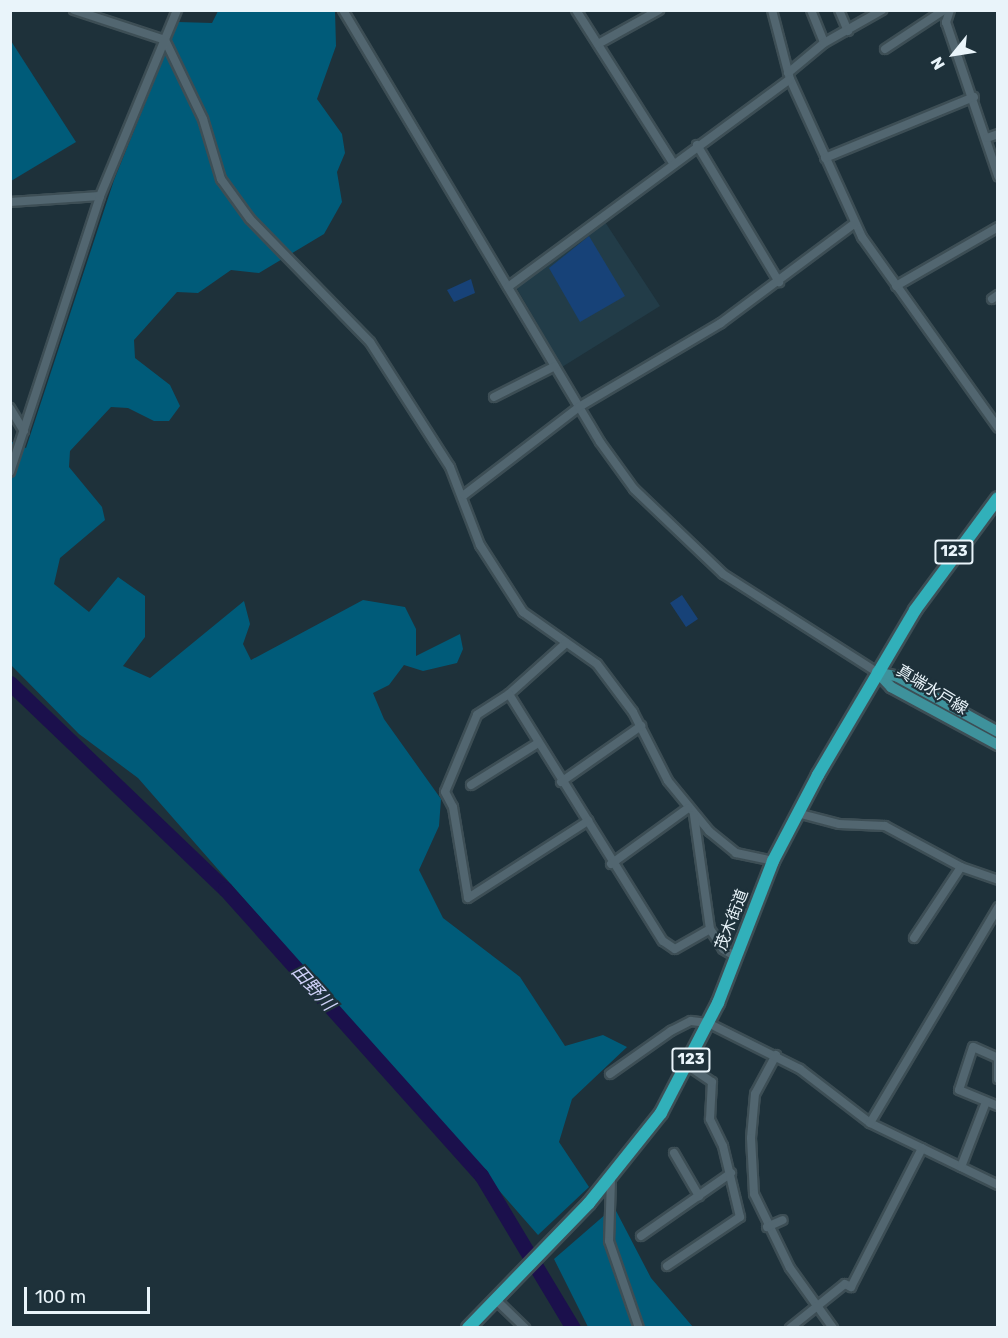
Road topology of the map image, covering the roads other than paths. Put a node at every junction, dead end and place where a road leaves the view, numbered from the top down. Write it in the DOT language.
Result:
graph roads {
  1 [pos="74,10"];
  2 [pos="177,10"];
  3 [pos="343,10"];
  4 [pos="576,10"];
  5 [pos="659,10"];
  6 [pos="772,10"];
  7 [pos="811,10"];
  8 [pos="839,10"];
  9 [pos="882,10"];
  10 [pos="944,10"];
  11 [pos="951,10"];
  12 [pos="848,30"];
  13 [pos="165,40"];
  14 [pos="824,43"];
  15 [pos="598,44"];
  16 [pos="885,49"];
  17 [pos="789,76"];
  18 [pos="974,97"];
  19 [pos="998,134"];
  20 [pos="987,138"];
  21 [pos="697,145"];
  22 [pos="825,158"];
  23 [pos="673,163"];
  24 [pos="998,176"];
  25 [pos="100,196"];
  26 [pos="10,202"];
  27 [pos="855,223"];
  28 [pos="998,227"];
  29 [pos="779,282"];
  30 [pos="896,286"];
  31 [pos="507,287"];
  32 [pos="555,366"];
  33 [pos="494,397"];
  34 [pos="579,407"];
  35 [pos="10,408"];
  36 [pos="998,428"];
  37 [pos="24,431"];
  38 [pos="10,472"];
  39 [pos="464,495"];
  40 [pos="998,498"];
  41 [pos="566,643"];
  42 [pos="876,672"];
  43 [pos="509,694"];
  44 [pos="641,726"];
  45 [pos="998,732"];
  46 [pos="538,743"];
  47 [pos="998,745"];
  48 [pos="561,782"];
  49 [pos="471,785"];
  50 [pos="691,811"];
  51 [pos="797,813"];
  52 [pos="588,821"];
  53 [pos="773,861"];
  54 [pos="611,864"];
  55 [pos="961,867"];
  56 [pos="998,880"];
  57 [pos="998,908"];
  58 [pos="710,929"];
  59 [pos="914,938"];
  60 [pos="736,957"];
  61 [pos="708,1023"];
  62 [pos="776,1055"];
  63 [pos="998,1060"];
  64 [pos="688,1066"];
  65 [pos="610,1074"];
  66 [pos="998,1079"];
  67 [pos="986,1102"];
  68 [pos="998,1106"];
  69 [pos="870,1123"];
  70 [pos="922,1148"];
  71 [pos="674,1153"];
  72 [pos="962,1167"];
  73 [pos="731,1173"];
  74 [pos="611,1179"];
  75 [pos="998,1185"];
  76 [pos="699,1196"];
  77 [pos="783,1220"];
  78 [pos="767,1227"];
  79 [pos="641,1236"];
  80 [pos="668,1266"];
  81 [pos="495,1299"];
  82 [pos="817,1306"];
  83 [pos="468,1328"];
  84 [pos="525,1328"];
  85 [pos="639,1328"];
  86 [pos="790,1328"];
  87 [pos="833,1328"];
  1 -- 13 [label="street"];
  2 -- 13 [label="street"];
  3 -- 31 [label="street"];
  4 -- 15 [label="street"];
  5 -- 15 [label="street"];
  6 -- 17 [label="street"];
  7 -- 14 [label="street"];
  8 -- 12 [label="street"];
  9 -- 12 [label="street"];
  10 -- 16 [label="street"];
  11 -- 18 [label="street"];
  12 -- 14 [label="street"];
  13 -- 25 [label="street"];
  13 -- 39 [label="street"];
  14 -- 17 [label="street"];
  15 -- 23 [label="street"];
  17 -- 21 [label="street"];
  17 -- 22 [label="street"];
  18 -- 20 [label="street"];
  18 -- 22 [label="street"];
  19 -- 20 [label="street"];
  20 -- 24 [label="street"];
  21 -- 23 [label="street"];
  21 -- 29 [label="street"];
  22 -- 27 [label="street"];
  23 -- 31 [label="street"];
  25 -- 26 [label="street"];
  25 -- 37 [label="street"];
  27 -- 29 [label="street"];
  27 -- 30 [label="street"];
  28 -- 30 [label="street"];
  29 -- 34 [label="street"];
  30 -- 36 [label="street"];
  31 -- 32 [label="street"];
  32 -- 33 [label="street"];
  32 -- 34 [label="street"];
  34 -- 39 [label="street"];
  34 -- 42 [label="street"];
  35 -- 37 [label="street"];
  37 -- 38 [label="street"];
  39 -- 41 [label="street"];
  40 -- 42 [label="highway, 茂木街道 / 123"];
  41 -- 43 [label="street"];
  41 -- 44 [label="street"];
  42 -- 45 [label="main road, 真端水戸線"];
  42 -- 47 [label="main road, 真端水戸線"];
  42 -- 51 [label="highway, 茂木街道 / 123"];
  43 -- 46 [label="street"];
  43 -- 52 [label="street"];
  44 -- 48 [label="street"];
  44 -- 50 [label="street"];
  46 -- 48 [label="street"];
  46 -- 49 [label="street"];
  48 -- 52 [label="street"];
  50 -- 53 [label="street"];
  50 -- 54 [label="street"];
  50 -- 58 [label="street"];
  51 -- 53 [label="highway, 茂木街道 / 123"];
  51 -- 55 [label="street"];
  52 -- 54 [label="street"];
  53 -- 60 [label="highway, 茂木街道 / 123"];
  54 -- 58 [label="street"];
  55 -- 56 [label="street"];
  55 -- 59 [label="street"];
  57 -- 69 [label="street"];
  58 -- 60 [label="street"];
  60 -- 61 [label="highway, 茂木街道 / 123"];
  61 -- 62 [label="street"];
  61 -- 64 [label="highway, 茂木街道 / 123"];
  61 -- 65 [label="street"];
  62 -- 69 [label="street"];
  62 -- 78 [label="street"];
  63 -- 66 [label="street"];
  63 -- 67 [label="street"];
  64 -- 73 [label="street"];
  64 -- 74 [label="highway, 茂木街道 / 123"];
  67 -- 68 [label="street"];
  67 -- 72 [label="street"];
  69 -- 70 [label="street"];
  70 -- 72 [label="street"];
  70 -- 82 [label="street"];
  71 -- 76 [label="street"];
  72 -- 75 [label="street"];
  73 -- 76 [label="street"];
  73 -- 80 [label="street"];
  74 -- 81 [label="highway, 茂木街道 / 123"];
  74 -- 85 [label="street"];
  76 -- 79 [label="street"];
  77 -- 78 [label="street"];
  78 -- 82 [label="street"];
  81 -- 83 [label="highway, 123"];
  81 -- 84 [label="street"];
  82 -- 86 [label="street"];
  82 -- 87 [label="street"];
}
